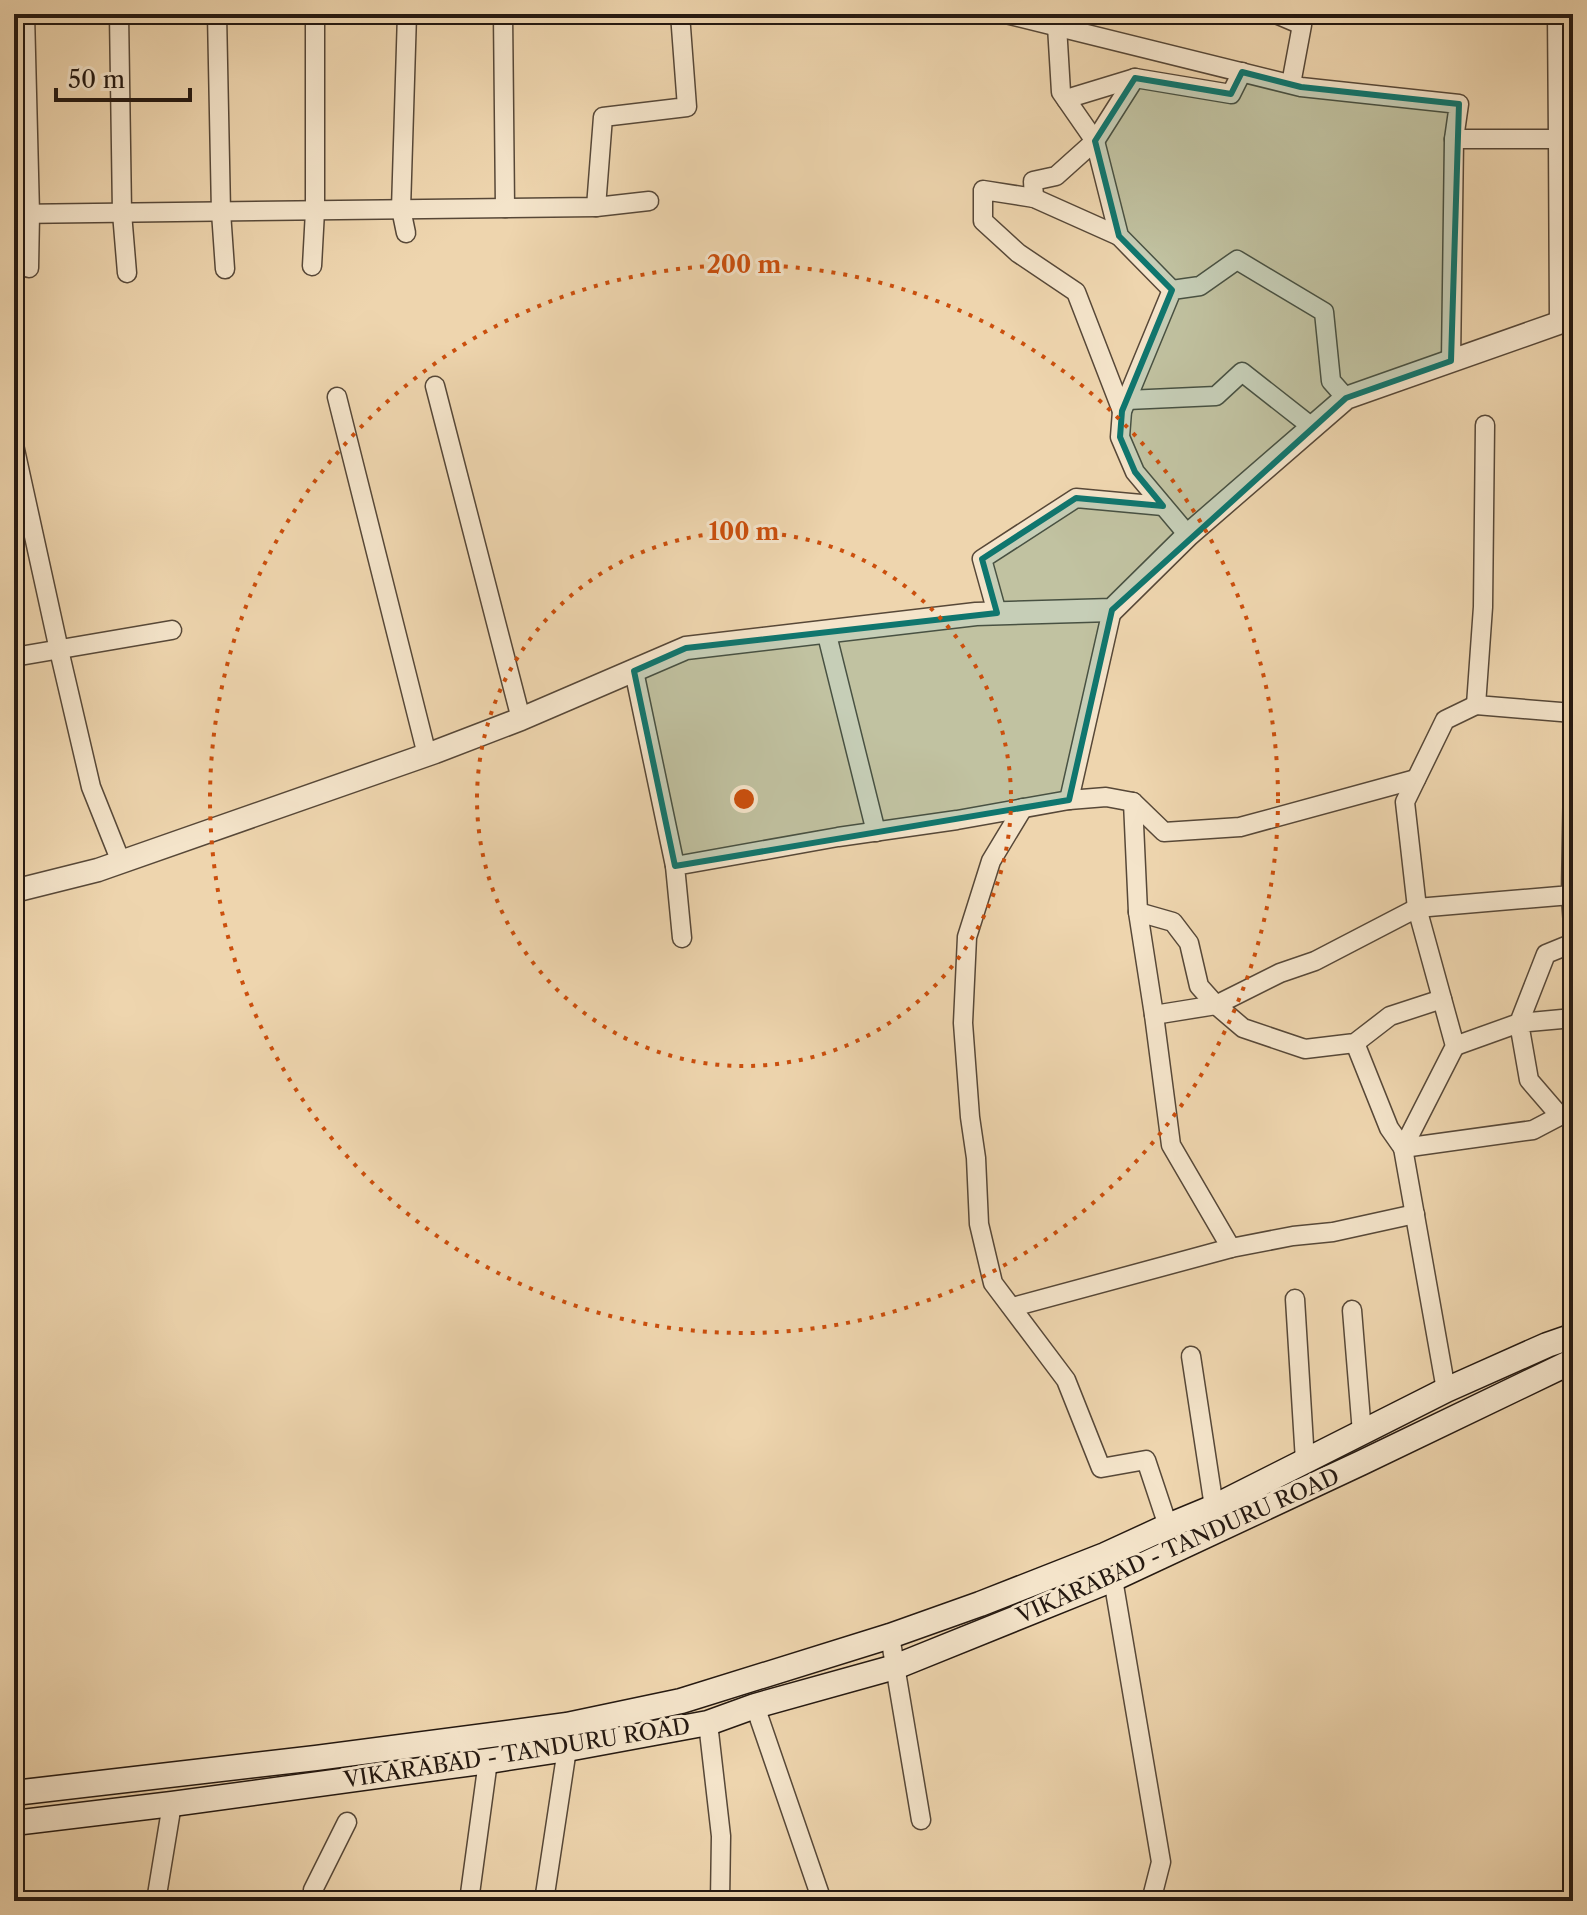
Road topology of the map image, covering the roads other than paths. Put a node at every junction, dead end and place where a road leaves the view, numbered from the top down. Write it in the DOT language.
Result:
graph roads {
  1 [pos="25,14"];
  2 [pos="119,14"];
  3 [pos="217,14"];
  4 [pos="315,14"];
  5 [pos="407,14"];
  6 [pos="503,14"];
  7 [pos="680,14"];
  8 [pos="1006,14"];
  9 [pos="1276,14"];
  10 [pos="1557,14"];
  11 [pos="1035,17"];
  12 [pos="1057,26"];
  13 [pos="1242,72"];
  14 [pos="1135,78"];
  15 [pos="1291,84"];
  16 [pos="1066,99"];
  17 [pos="1454,139"];
  18 [pos="1565,139"];
  19 [pos="1095,141"];
  20 [pos="1034,198"];
  21 [pos="649,201"];
  22 [pos="596,207"];
  23 [pos="505,208"];
  24 [pos="401,209"];
  25 [pos="315,211"];
  26 [pos="221,212"];
  27 [pos="122,213"];
  28 [pos="22,214"];
  29 [pos="406,233"];
  30 [pos="1119,236"];
  31 [pos="312,266"];
  32 [pos="29,268"];
  33 [pos="225,269"];
  34 [pos="127,273"];
  35 [pos="1172,290"];
  36 [pos="1566,321"];
  37 [pos="1451,361"];
  38 [pos="435,386"];
  39 [pos="337,397"];
  40 [pos="1346,398"];
  41 [pos="1124,406"];
  42 [pos="1485,425"];
  43 [pos="1312,427"];
  44 [pos="14,445"];
  45 [pos="1163,506"];
  46 [pos="1188,535"];
  47 [pos="1112,610"];
  48 [pos="997,613"];
  49 [pos="172,630"];
  50 [pos="826,631"];
  51 [pos="59,650"];
  52 [pos="14,657"];
  53 [pos="634,671"];
  54 [pos="1476,705"];
  55 [pos="1573,713"];
  56 [pos="521,719"];
  57 [pos="427,755"];
  58 [pos="1573,778"];
  59 [pos="1416,779"];
  60 [pos="1069,800"];
  61 [pos="1133,802"];
  62 [pos="1023,808"];
  63 [pos="876,832"];
  64 [pos="1572,850"];
  65 [pos="121,862"];
  66 [pos="675,866"];
  67 [pos="14,891"];
  68 [pos="1571,895"];
  69 [pos="1417,908"];
  70 [pos="1138,912"];
  71 [pos="1573,926"];
  72 [pos="682,938"];
  73 [pos="1573,943"];
  74 [pos="1442,999"];
  75 [pos="1216,1005"];
  76 [pos="1154,1015"];
  77 [pos="1573,1018"];
  78 [pos="1519,1023"];
  79 [pos="1355,1043"];
  80 [pos="1455,1046"];
  81 [pos="1567,1112"];
  82 [pos="1403,1148"];
  83 [pos="1415,1214"];
  84 [pos="1231,1248"];
  85 [pos="1295,1299"];
  86 [pos="1013,1307"];
  87 [pos="1352,1310"];
  88 [pos="1573,1336"];
  89 [pos="1191,1356"];
  90 [pos="1573,1361"];
  91 [pos="1446,1390"];
  92 [pos="1393,1416"];
  93 [pos="1362,1433"];
  94 [pos="1408,1440"];
  95 [pos="1305,1461"];
  96 [pos="1214,1507"];
  97 [pos="1168,1526"];
  98 [pos="1113,1579"];
  99 [pos="890,1636"];
  100 [pos="895,1667"];
  101 [pos="755,1706"];
  102 [pos="708,1723"];
  103 [pos="395,1748"];
  104 [pos="567,1749"];
  105 [pos="488,1761"];
  106 [pos="398,1773"];
  107 [pos="14,1793"];
  108 [pos="172,1804"];
  109 [pos="921,1820"];
  110 [pos="347,1822"];
  111 [pos="14,1823"];
  112 [pos="820,1895"];
  113 [pos="156,1901"];
  114 [pos="312,1901"];
  115 [pos="469,1901"];
  116 [pos="544,1901"];
  117 [pos="720,1901"];
  118 [pos="1151,1901"];
  1 -- 28 [label="street"];
  2 -- 27 [label="street"];
  3 -- 26 [label="street"];
  4 -- 25 [label="street"];
  5 -- 24 [label="street"];
  6 -- 23 [label="street"];
  7 -- 22 [label="street"];
  8 -- 11 [label="street"];
  9 -- 15 [label="street"];
  10 -- 18 [label="street"];
  11 -- 12 [label="street"];
  12 -- 13 [label="street"];
  12 -- 16 [label="street"];
  13 -- 14 [label="street"];
  13 -- 15 [label="street"];
  14 -- 16 [label="street"];
  14 -- 19 [label="street"];
  15 -- 17 [label="street"];
  16 -- 19 [label="street"];
  17 -- 18 [label="street"];
  17 -- 37 [label="street"];
  18 -- 36 [label="street"];
  19 -- 20 [label="street"];
  19 -- 30 [label="street"];
  20 -- 30 [label="street"];
  20 -- 41 [label="street"];
  21 -- 22 [label="street"];
  22 -- 23 [label="street"];
  23 -- 24 [label="street"];
  24 -- 25 [label="street"];
  24 -- 29 [label="street"];
  25 -- 26 [label="street"];
  25 -- 31 [label="street"];
  26 -- 27 [label="street"];
  26 -- 33 [label="street"];
  27 -- 28 [label="street"];
  27 -- 34 [label="street"];
  28 -- 32 [label="street"];
  30 -- 35 [label="street"];
  35 -- 40 [label="street"];
  35 -- 41 [label="street"];
  36 -- 37 [label="street"];
  37 -- 40 [label="street"];
  38 -- 56 [label="street"];
  39 -- 57 [label="street"];
  40 -- 43 [label="street"];
  41 -- 43 [label="street"];
  41 -- 45 [label="street"];
  42 -- 54 [label="street"];
  43 -- 46 [label="street"];
  44 -- 51 [label="street"];
  45 -- 46 [label="street"];
  45 -- 48 [label="street"];
  46 -- 47 [label="street"];
  47 -- 48 [label="street"];
  47 -- 60 [label="street"];
  48 -- 50 [label="street"];
  49 -- 51 [label="street"];
  50 -- 53 [label="street"];
  50 -- 63 [label="street"];
  51 -- 52 [label="street"];
  51 -- 65 [label="street"];
  53 -- 56 [label="street"];
  53 -- 66 [label="street"];
  54 -- 55 [label="street"];
  54 -- 59 [label="street"];
  56 -- 57 [label="street"];
  57 -- 65 [label="street"];
  58 -- 64 [label="street"];
  59 -- 61 [label="street"];
  59 -- 69 [label="street"];
  60 -- 61 [label="street"];
  60 -- 62 [label="street"];
  61 -- 70 [label="street"];
  62 -- 63 [label="street"];
  62 -- 86 [label="street"];
  63 -- 66 [label="street"];
  64 -- 68 [label="street"];
  65 -- 67 [label="street"];
  66 -- 72 [label="street"];
  68 -- 69 [label="street"];
  68 -- 71 [label="street"];
  69 -- 74 [label="street"];
  69 -- 75 [label="street"];
  70 -- 75 [label="street"];
  70 -- 76 [label="street"];
  73 -- 78 [label="street"];
  74 -- 79 [label="street"];
  74 -- 80 [label="street"];
  75 -- 76 [label="street"];
  75 -- 79 [label="street"];
  76 -- 84 [label="street"];
  77 -- 78 [label="street"];
  78 -- 80 [label="street"];
  78 -- 81 [label="street"];
  79 -- 82 [label="street"];
  80 -- 82 [label="street"];
  81 -- 82 [label="street"];
  82 -- 83 [label="street"];
  83 -- 84 [label="street"];
  83 -- 91 [label="street"];
  84 -- 86 [label="street"];
  85 -- 95 [label="street"];
  86 -- 97 [label="street"];
  87 -- 93 [label="street"];
  88 -- 91 [label="main road, VIKARABAD - TANDURU ROAD"];
  89 -- 96 [label="street"];
  90 -- 94 [label="main road, VIKARABAD - TANDURU ROAD"];
  91 -- 92 [label="main road, VIKARABAD - TANDURU ROAD"];
  92 -- 93 [label="main road, VIKARABAD - TANDURU ROAD"];
  92 -- 94 [label="main road"];
  93 -- 95 [label="main road, VIKARABAD - TANDURU ROAD"];
  94 -- 98 [label="main road, VIKARABAD - TANDURU ROAD"];
  95 -- 96 [label="main road, VIKARABAD - TANDURU ROAD"];
  96 -- 97 [label="main road, VIKARABAD - TANDURU ROAD"];
  97 -- 99 [label="main road, VIKARABAD - TANDURU ROAD"];
  98 -- 100 [label="main road, VIKARABAD - TANDURU ROAD"];
  98 -- 118 [label="street"];
  99 -- 100 [label="street"];
  99 -- 103 [label="main road, VIKARABAD - TANDURU ROAD"];
  100 -- 101 [label="main road, VIKARABAD - TANDURU ROAD"];
  100 -- 109 [label="street"];
  101 -- 102 [label="main road, VIKARABAD - TANDURU ROAD"];
  101 -- 112 [label="street"];
  102 -- 104 [label="main road, VIKARABAD - TANDURU ROAD"];
  102 -- 117 [label="street"];
  103 -- 106 [label="main road"];
  103 -- 107 [label="main road, VIKARABAD - TANDURU ROAD"];
  104 -- 105 [label="main road, VIKARABAD - TANDURU ROAD"];
  104 -- 116 [label="street"];
  105 -- 106 [label="main road, VIKARABAD - TANDURU ROAD"];
  105 -- 115 [label="street"];
  106 -- 108 [label="main road, VIKARABAD - TANDURU ROAD"];
  108 -- 111 [label="main road, VIKARABAD - TANDURU ROAD"];
  108 -- 113 [label="street"];
  110 -- 114 [label="street"];
}
